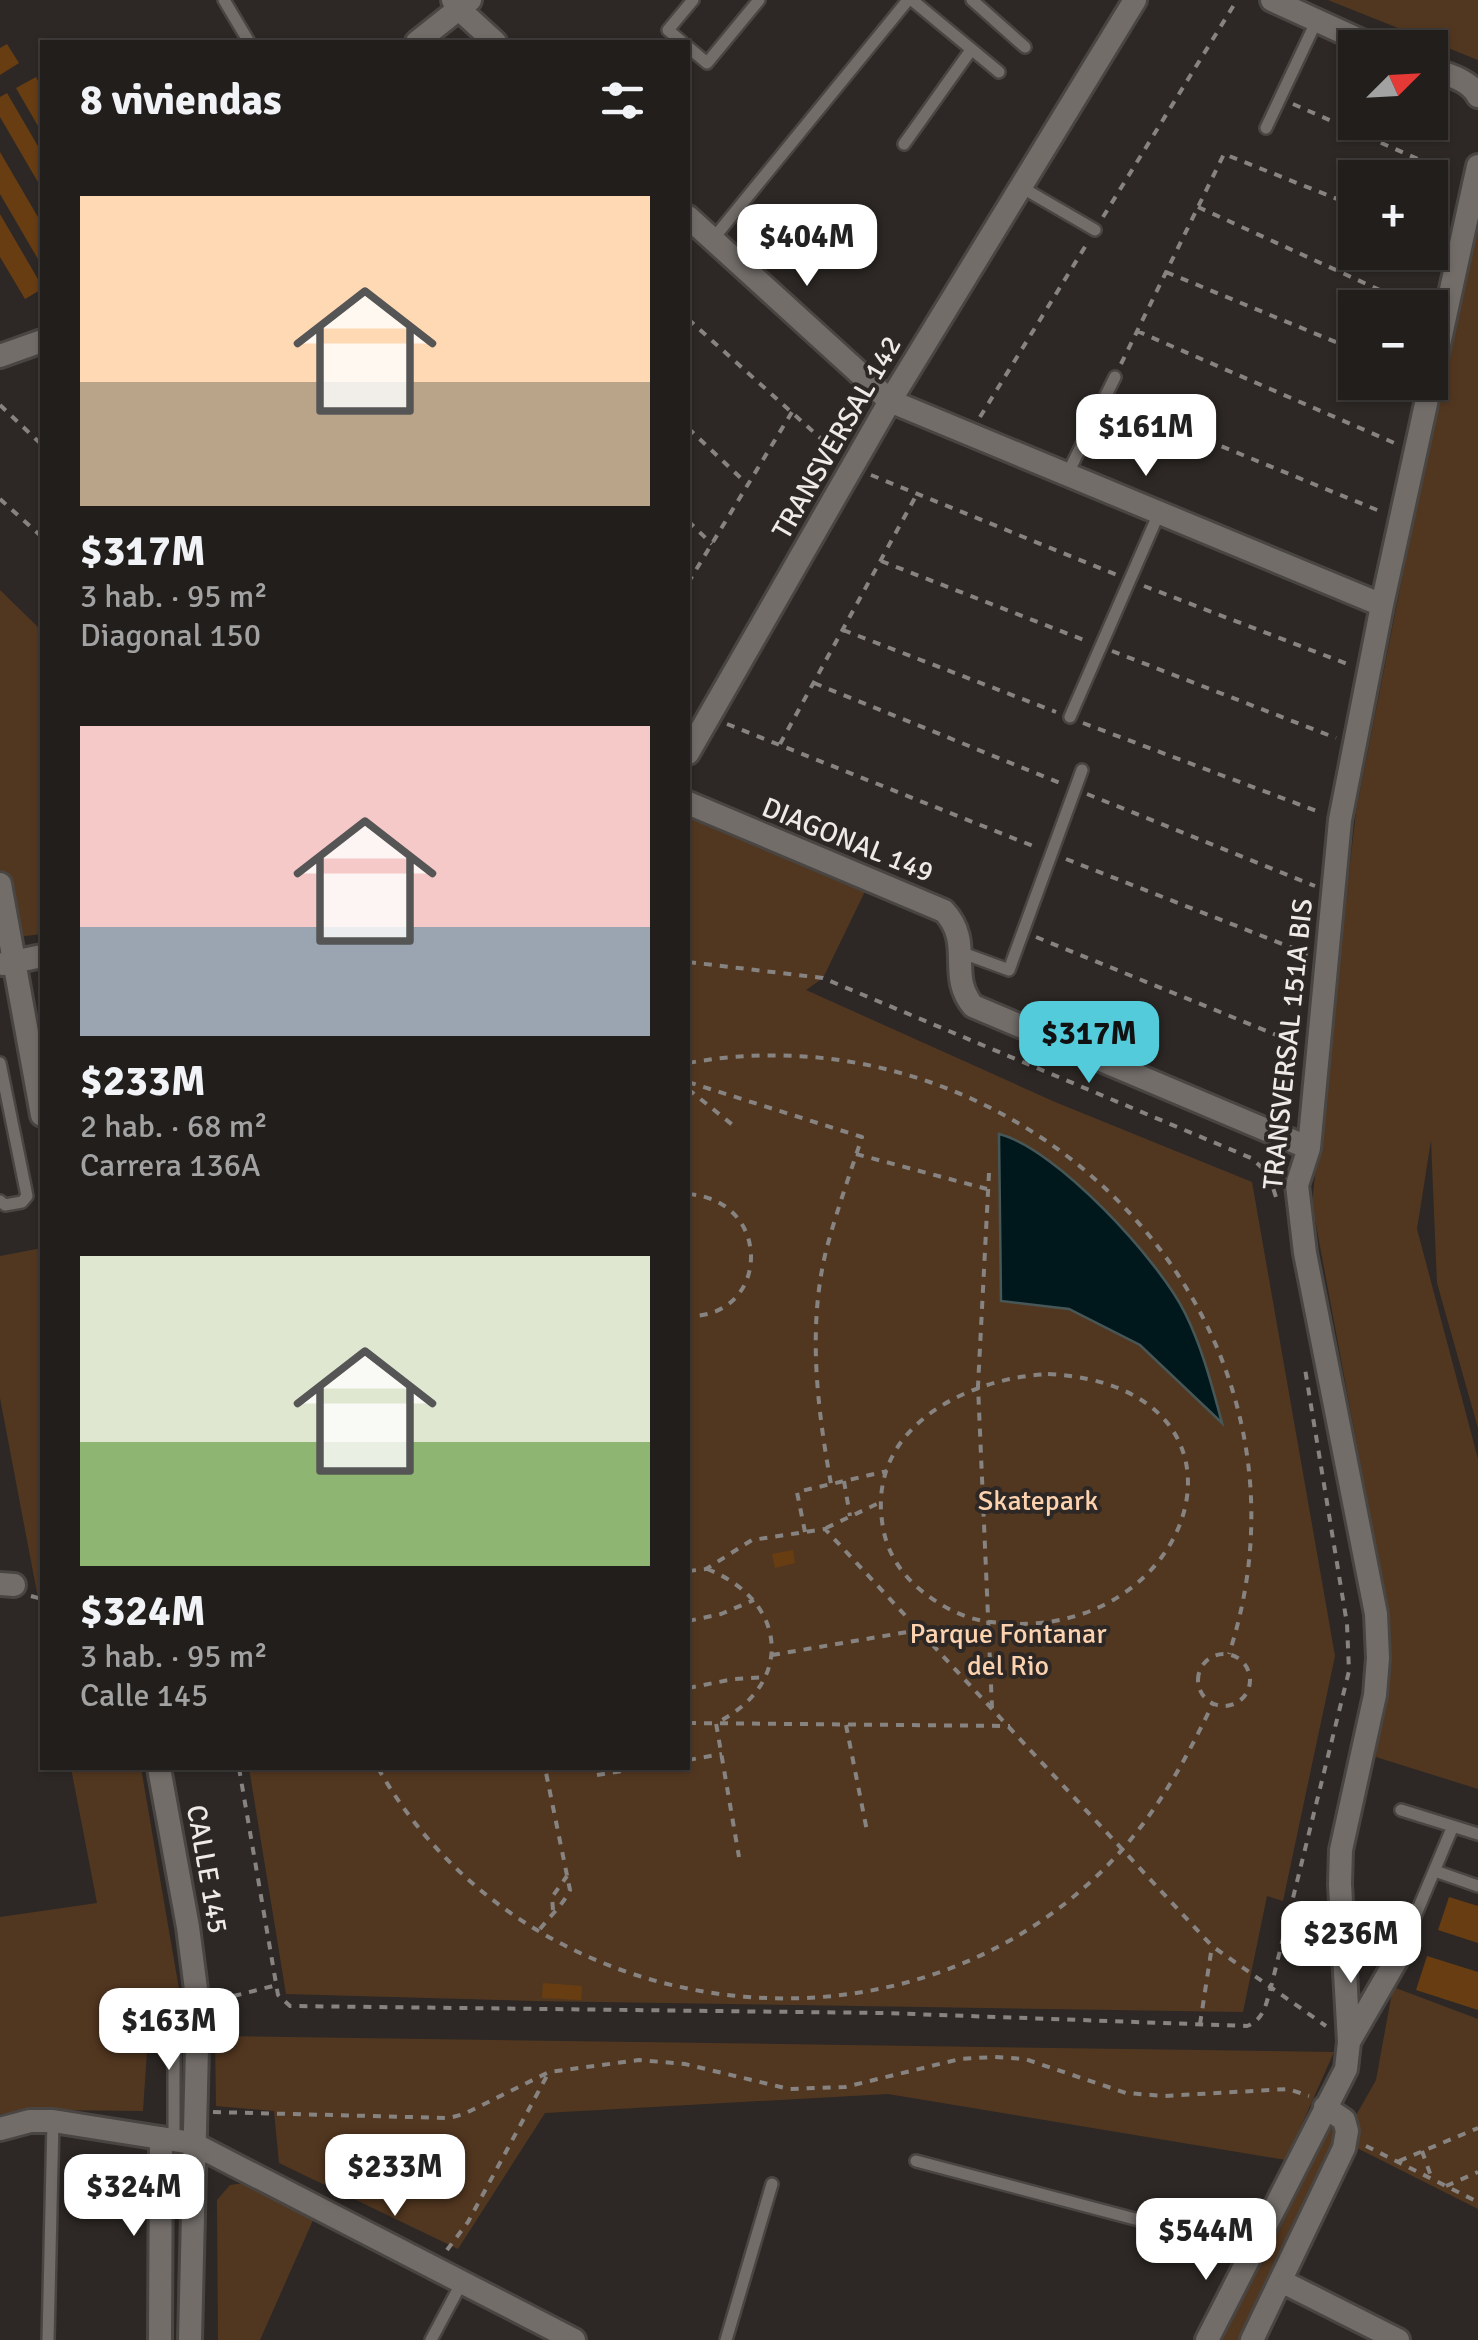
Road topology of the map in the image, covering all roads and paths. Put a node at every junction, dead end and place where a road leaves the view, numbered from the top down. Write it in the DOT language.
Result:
graph roads {
  1 [pos="224,0"];
  2 [pos="693,0"];
  3 [pos="759,0"];
  4 [pos="910,0"];
  5 [pos="972,0"];
  6 [pos="1134,0"];
  7 [pos="1272,0"];
  8 [pos="461,3"];
  9 [pos="1316,22"];
  10 [pos="1338,31"];
  11 [pos="248,40"];
  12 [pos="419,40"];
  13 [pos="493,40"];
  14 [pos="679,40"];
  15 [pos="1025,47"];
  16 [pos="690,49"];
  17 [pos="971,50"];
  18 [pos="999,72"];
  19 [pos="1448,75"];
  20 [pos="1478,96"];
  21 [pos="1280,98"];
  22 [pos="1266,128"];
  23 [pos="904,144"];
  24 [pos="1476,175"];
  25 [pos="1021,186"];
  26 [pos="1338,199"];
  27 [pos="1198,207"];
  28 [pos="690,219"];
  29 [pos="1095,230"];
  30 [pos="713,239"];
  31 [pos="1166,272"];
  32 [pos="1380,290"];
  33 [pos="690,321"];
  34 [pos="1137,331"];
  35 [pos="1338,343"];
  36 [pos="40,345"];
  37 [pos="0,356"];
  38 [pos="1115,377"];
  39 [pos="1104,398"];
  40 [pos="890,402"];
  41 [pos="0,405"];
  42 [pos="792,412"];
  43 [pos="690,430"];
  44 [pos="40,443"];
  45 [pos="1415,452"];
  46 [pos="852,467"];
  47 [pos="1067,474"];
  48 [pos="748,484"];
  49 [pos="917,494"];
  50 [pos="0,499"];
  51 [pos="1159,513"];
  52 [pos="1400,519"];
  53 [pos="690,523"];
  54 [pos="40,535"];
  55 [pos="712,544"];
  56 [pos="881,561"];
  57 [pos="1130,580"];
  58 [pos="690,581"];
  59 [pos="1382,604"];
  60 [pos="843,630"];
  61 [pos="1101,647"];
  62 [pos="1369,672"];
  63 [pos="709,716"];
  64 [pos="1070,718"];
  65 [pos="780,745"];
  66 [pos="1354,745"];
  67 [pos="690,749"];
  68 [pos="1082,770"];
  69 [pos="690,805"];
  70 [pos="1340,820"];
  71 [pos="1052,853"];
  72 [pos="0,884"];
  73 [pos="1023,932"];
  74 [pos="960,952"];
  75 [pos="40,956"];
  76 [pos="1327,961"];
  77 [pos="690,962"];
  78 [pos="8,964"];
  79 [pos="1318,1052"];
  80 [pos="690,1062"];
  81 [pos="0,1063"];
  82 [pos="690,1086"];
  83 [pos="690,1087"];
  84 [pos="40,1106"];
  85 [pos="734,1126"];
  86 [pos="1309,1148"];
  87 [pos="856,1154"];
  88 [pos="989,1173"];
  89 [pos="988,1189"];
  90 [pos="690,1194"];
  91 [pos="0,1202"];
  92 [pos="1279,1214"];
  93 [pos="690,1316"];
  94 [pos="1305,1370"];
  95 [pos="978,1386"];
  96 [pos="887,1471"];
  97 [pos="844,1481"];
  98 [pos="831,1484"];
  99 [pos="880,1502"];
  100 [pos="850,1517"];
  101 [pos="825,1529"];
  102 [pos="805,1532"];
  103 [pos="706,1569"];
  104 [pos="690,1571"];
  105 [pos="754,1600"];
  106 [pos="690,1621"];
  107 [pos="988,1622"];
  108 [pos="919,1630"];
  109 [pos="1230,1654"];
  110 [pos="772,1655"];
  111 [pos="768,1677"];
  112 [pos="690,1688"];
  113 [pos="1212,1703"];
  114 [pos="992,1710"];
  115 [pos="690,1723"];
  116 [pos="716,1723"];
  117 [pos="846,1725"];
  118 [pos="1010,1726"];
  119 [pos="722,1754"];
  120 [pos="690,1760"];
  121 [pos="160,1770"];
  122 [pos="239,1770"];
  123 [pos="379,1770"];
  124 [pos="545,1770"];
  125 [pos="623,1770"];
  126 [pos="597,1775"];
  127 [pos="1401,1810"];
  128 [pos="1452,1826"];
  129 [pos="867,1830"];
  130 [pos="1478,1834"];
  131 [pos="1124,1848"];
  132 [pos="739,1857"];
  133 [pos="1435,1871"];
  134 [pos="566,1876"];
  135 [pos="1478,1886"];
  136 [pos="553,1910"];
  137 [pos="539,1930"];
  138 [pos="1212,1946"];
  139 [pos="1398,1956"];
  140 [pos="276,1985"];
  141 [pos="1271,1987"];
  142 [pos="198,2005"];
  143 [pos="1200,2024"];
  144 [pos="174,2041"];
  145 [pos="1349,2042"];
  146 [pos="549,2072"];
  147 [pos="1326,2107"];
  148 [pos="194,2111"];
  149 [pos="53,2121"];
  150 [pos="0,2128"];
  151 [pos="1478,2128"];
  152 [pos="1346,2137"];
  153 [pos="176,2141"];
  154 [pos="1422,2151"];
  155 [pos="916,2161"];
  156 [pos="1397,2162"];
  157 [pos="1478,2172"];
  158 [pos="1432,2179"];
  159 [pos="772,2184"];
  160 [pos="1446,2186"];
  161 [pos="1478,2202"];
  162 [pos="1252,2250"];
  163 [pos="434,2268"];
  164 [pos="1281,2281"];
  165 [pos="462,2282"];
  166 [pos="48,2340"];
  167 [pos="160,2340"];
  168 [pos="190,2340"];
  169 [pos="432,2340"];
  170 [pos="574,2340"];
  171 [pos="726,2340"];
  172 [pos="1207,2340"];
  173 [pos="1252,2340"];
  174 [pos="1398,2340"];
  1 -- 11 [label="lane"];
  2 -- 14 [label="lane"];
  3 -- 16 [label="lane"];
  4 -- 17 [label="lane"];
  4 -- 30 [label="lane"];
  5 -- 15 [label="lane"];
  6 -- 25 [label="street, TRANSVERSAL 142"];
  7 -- 9 [label="street"];
  8 -- 12 [label="street"];
  8 -- 13 [label="street"];
  9 -- 10 [label="street"];
  9 -- 21 [label="lane"];
  17 -- 18 [label="lane"];
  17 -- 23 [label="lane"];
  19 -- 20 [label="street"];
  21 -- 22 [label="lane"];
  21 -- 24 [label="path"];
  24 -- 45 [label="street, TRANSVERSAL 151A BIS"];
  25 -- 29 [label="lane"];
  25 -- 40 [label="street, TRANSVERSAL 142"];
  26 -- 27 [label="path"];
  27 -- 31 [label="path"];
  27 -- 32 [label="path"];
  28 -- 30 [label="street"];
  30 -- 40 [label="street"];
  31 -- 34 [label="path"];
  31 -- 35 [label="path"];
  33 -- 42 [label="path"];
  34 -- 38 [label="path"];
  34 -- 45 [label="path"];
  36 -- 37 [label="street"];
  38 -- 39 [label="lane"];
  39 -- 47 [label="lane"];
  39 -- 52 [label="path"];
  40 -- 46 [label="street, TRANSVERSAL 142"];
  40 -- 47 [label="street"];
  41 -- 44 [label="path"];
  42 -- 46 [label="path"];
  42 -- 48 [label="path"];
  43 -- 48 [label="path"];
  45 -- 52 [label="street, TRANSVERSAL 151A BIS"];
  46 -- 49 [label="path"];
  46 -- 63 [label="street, TRANSVERSAL 142"];
  47 -- 51 [label="street"];
  48 -- 55 [label="path"];
  49 -- 56 [label="path"];
  49 -- 57 [label="path"];
  50 -- 54 [label="path"];
  51 -- 57 [label="lane"];
  51 -- 59 [label="street"];
  52 -- 59 [label="street, TRANSVERSAL 151A BIS"];
  53 -- 55 [label="path"];
  55 -- 58 [label="path"];
  56 -- 60 [label="path"];
  56 -- 61 [label="path"];
  57 -- 61 [label="lane"];
  57 -- 62 [label="path"];
  59 -- 62 [label="street, TRANSVERSAL 151A BIS"];
  60 -- 64 [label="path"];
  60 -- 65 [label="path"];
  61 -- 64 [label="lane"];
  61 -- 66 [label="path"];
  62 -- 66 [label="street, TRANSVERSAL 151A BIS"];
  63 -- 65 [label="path"];
  63 -- 67 [label="street, TRANSVERSAL 142"];
  64 -- 70 [label="path"];
  65 -- 71 [label="path"];
  66 -- 70 [label="street, TRANSVERSAL 151A BIS"];
  68 -- 71 [label="lane"];
  69 -- 74 [label="street, DIAGONAL 149"];
  70 -- 76 [label="street, TRANSVERSAL 151A BIS"];
  71 -- 73 [label="lane"];
  71 -- 76 [label="path"];
  72 -- 78 [label="street"];
  73 -- 74 [label="lane"];
  73 -- 79 [label="path"];
  74 -- 86 [label="street, DIAGONAL 149"];
  75 -- 78 [label="street"];
  76 -- 79 [label="street, TRANSVERSAL 151A BIS"];
  77 -- 92 [label="path"];
  78 -- 84 [label="street"];
  79 -- 86 [label="street, TRANSVERSAL 151A BIS"];
  80 -- 109 [label="path"];
  81 -- 91 [label="lane"];
  82 -- 87 [label="path"];
  83 -- 85 [label="path"];
  86 -- 145 [label="street, TRANSVERSAL 151A BIS"];
  87 -- 89 [label="path"];
  87 -- 98 [label="path"];
  88 -- 89 [label="path"];
  89 -- 95 [label="path"];
  90 -- 93 [label="path"];
  94 -- 141 [label="path"];
  95 -- 96 [label="path"];
  95 -- 107 [label="path"];
  95 -- 107 [label="path"];
  96 -- 97 [label="path"];
  96 -- 99 [label="path"];
  97 -- 98 [label="path"];
  97 -- 100 [label="path"];
  98 -- 102 [label="path"];
  99 -- 100 [label="path"];
  99 -- 107 [label="path"];
  100 -- 101 [label="path"];
  101 -- 102 [label="path"];
  101 -- 108 [label="path"];
  102 -- 103 [label="path"];
  103 -- 104 [label="path"];
  103 -- 105 [label="path"];
  105 -- 106 [label="path"];
  105 -- 110 [label="path"];
  107 -- 114 [label="path"];
  108 -- 110 [label="path"];
  108 -- 114 [label="path"];
  109 -- 113 [label="path"];
  109 -- 113 [label="path"];
  110 -- 111 [label="path"];
  111 -- 112 [label="path"];
  111 -- 116 [label="path"];
  113 -- 131 [label="path"];
  114 -- 118 [label="path"];
  115 -- 116 [label="path"];
  116 -- 117 [label="path"];
  116 -- 119 [label="path"];
  117 -- 118 [label="path"];
  117 -- 129 [label="path"];
  118 -- 131 [label="path"];
  119 -- 120 [label="path"];
  119 -- 132 [label="path"];
  121 -- 142 [label="street, CALLE 145"];
  122 -- 140 [label="path"];
  123 -- 137 [label="path"];
  124 -- 134 [label="path"];
  125 -- 126 [label="path"];
  127 -- 128 [label="lane"];
  128 -- 130 [label="lane"];
  128 -- 133 [label="lane"];
  131 -- 137 [label="path"];
  131 -- 138 [label="path"];
  133 -- 135 [label="lane"];
  133 -- 139 [label="lane"];
  134 -- 136 [label="path"];
  134 -- 136 [label="path"];
  136 -- 137 [label="path"];
  138 -- 141 [label="path"];
  138 -- 143 [label="path"];
  139 -- 145 [label="street"];
  140 -- 142 [label="path"];
  140 -- 143 [label="path"];
  141 -- 143 [label="path"];
  141 -- 145 [label="path"];
  142 -- 148 [label="street, CALLE 145"];
  144 -- 153 [label="lane"];
  145 -- 147 [label="street, TRANSVERSAL 151A BIS"];
  146 -- 147 [label="path"];
  146 -- 148 [label="path"];
  146 -- 163 [label="path"];
  147 -- 152 [label="street"];
  147 -- 162 [label="street, TRANSVERSAL 151A BIS"];
  148 -- 153 [label="street, CALLE 145"];
  149 -- 150 [label="street"];
  149 -- 153 [label="street"];
  149 -- 166 [label="lane"];
  151 -- 154 [label="path"];
  152 -- 156 [label="path"];
  152 -- 164 [label="street"];
  153 -- 163 [label="street"];
  153 -- 167 [label="street, CALLE 145"];
  153 -- 168 [label="street, CALLE 145"];
  154 -- 156 [label="path"];
  154 -- 158 [label="path"];
  155 -- 162 [label="lane"];
  156 -- 158 [label="path"];
  157 -- 160 [label="path"];
  158 -- 160 [label="path"];
  159 -- 171 [label="lane"];
  160 -- 161 [label="path"];
  162 -- 172 [label="street, TRANSVERSAL 151A BIS"];
  163 -- 165 [label="street"];
  164 -- 173 [label="street"];
  164 -- 174 [label="street"];
  165 -- 169 [label="lane"];
  165 -- 170 [label="street"];
}
